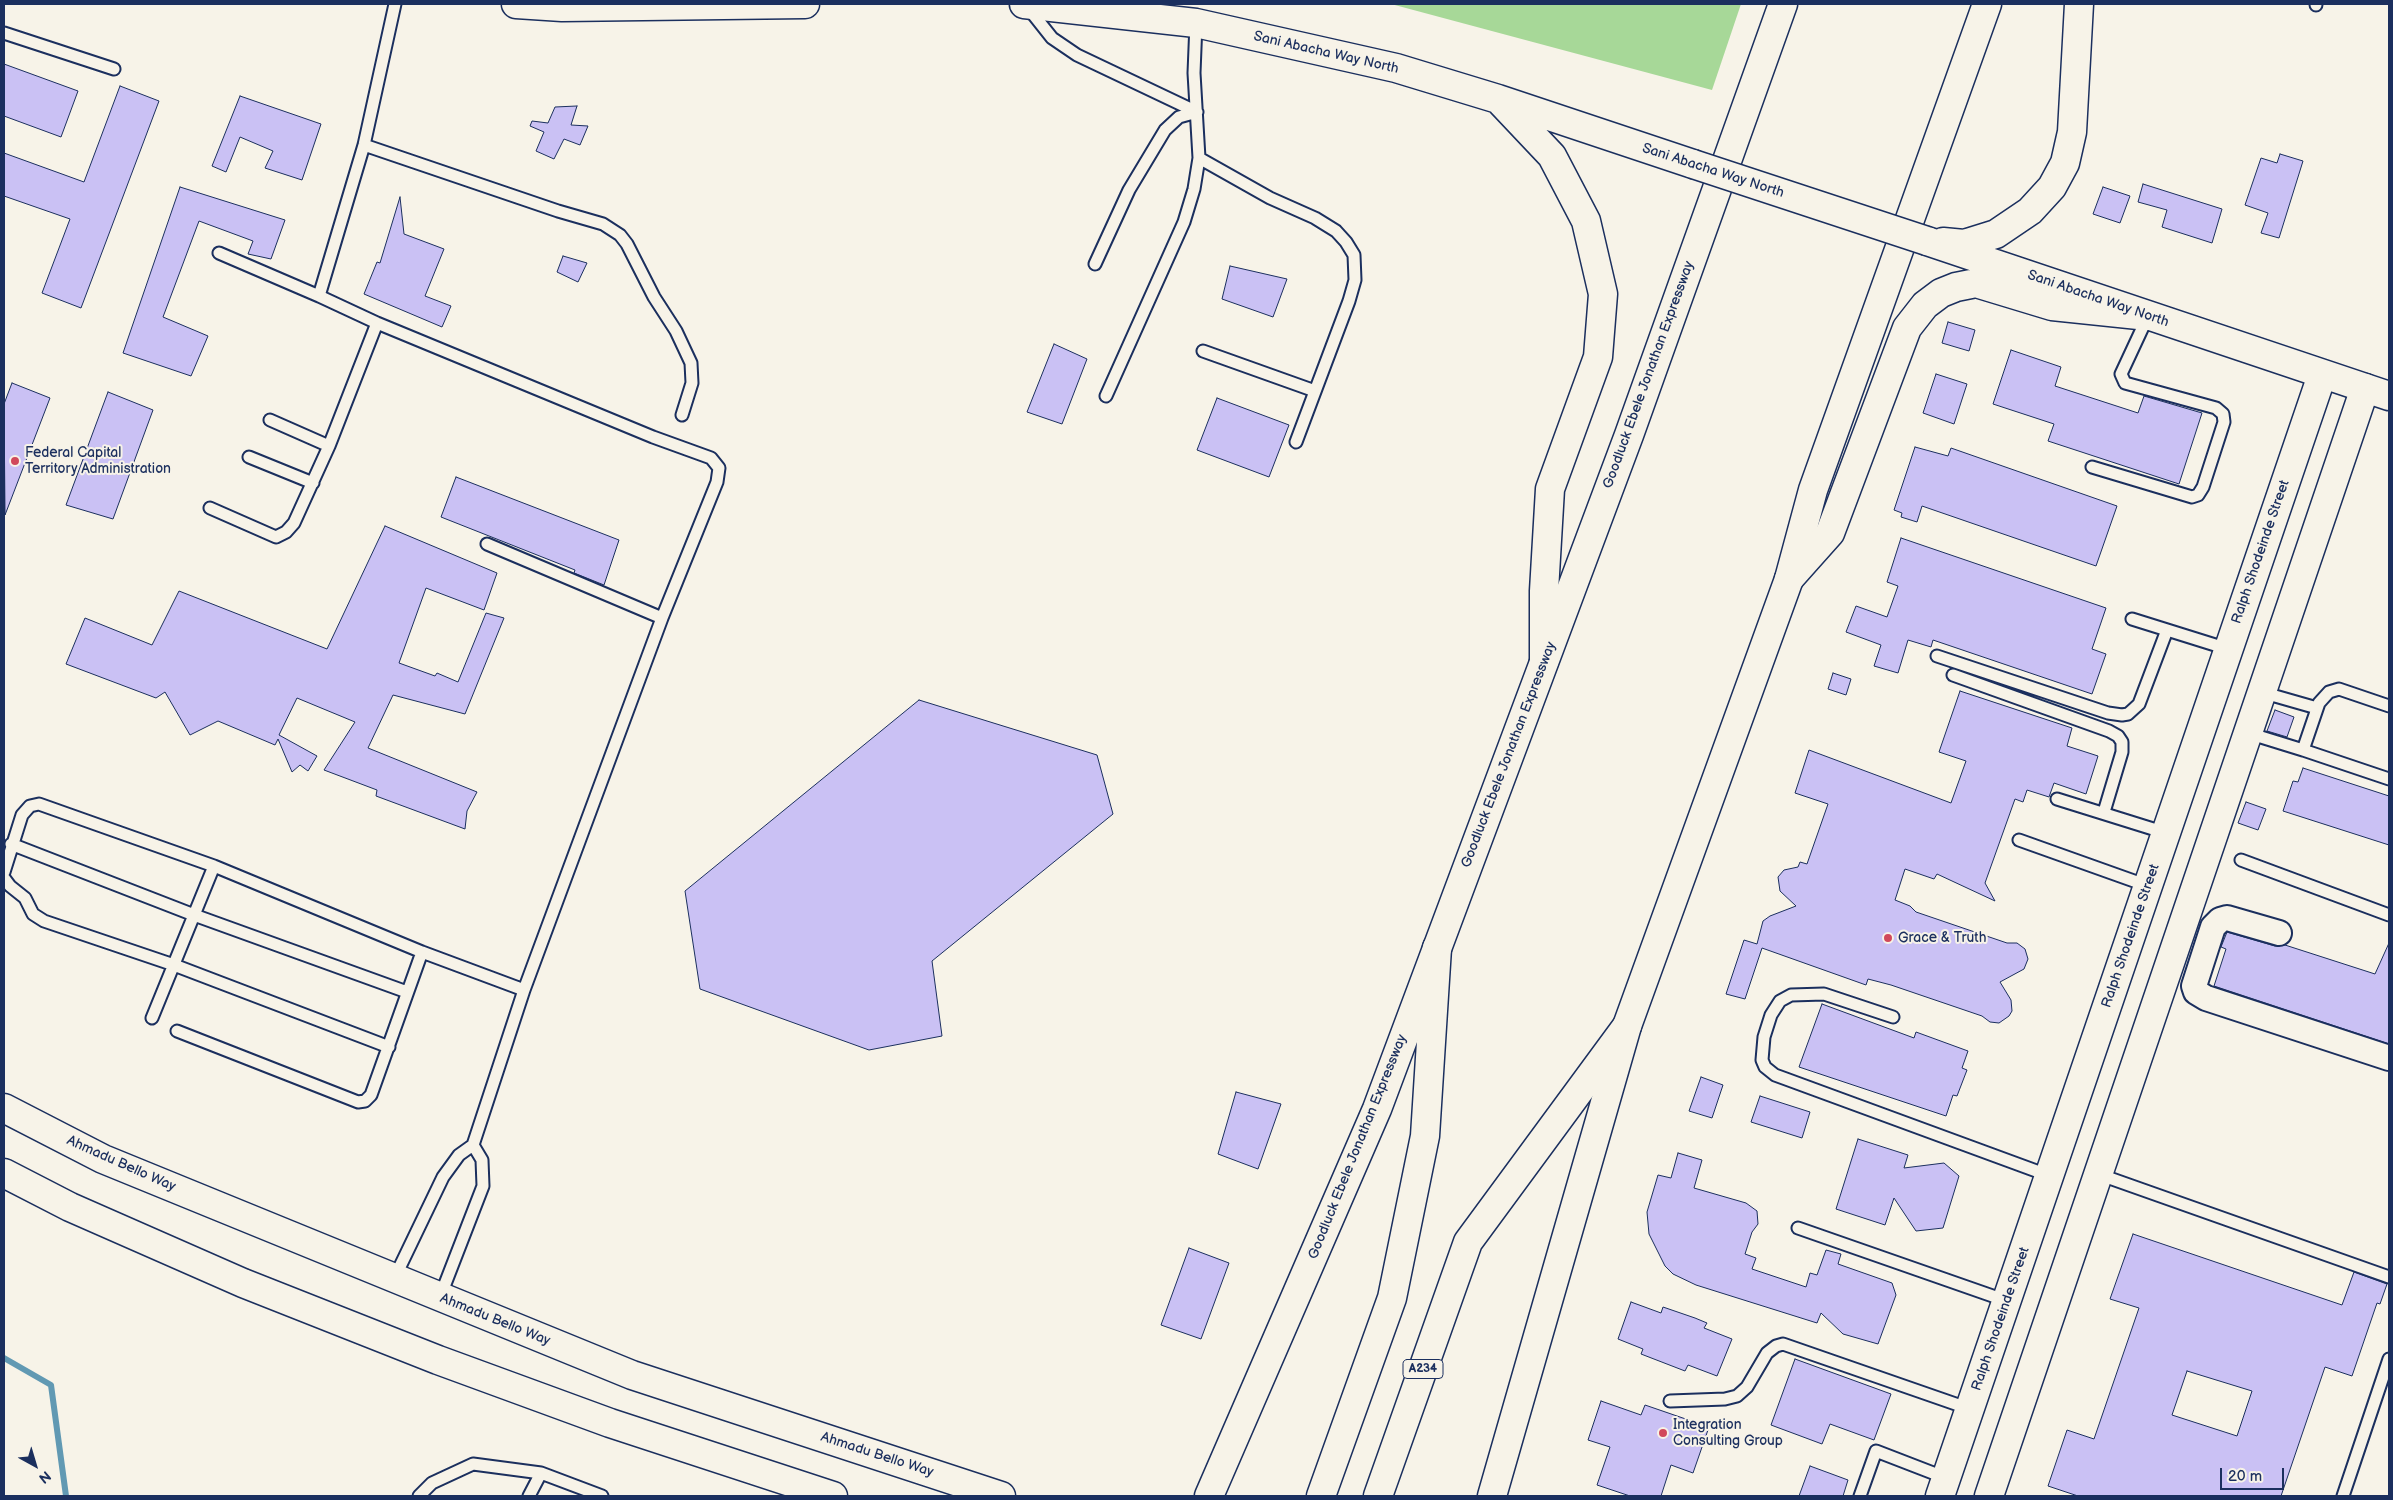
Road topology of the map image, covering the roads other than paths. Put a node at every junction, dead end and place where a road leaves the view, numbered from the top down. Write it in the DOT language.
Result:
graph roads {
  1 [pos="395,4"];
  2 [pos="516,4"];
  3 [pos="805,4"];
  4 [pos="1024,4"];
  5 [pos="1782,4"];
  6 [pos="1986,4"];
  7 [pos="2079,4"];
  8 [pos="1196,23"];
  9 [pos="4,33"];
  10 [pos="114,69"];
  11 [pos="1498,99"];
  12 [pos="1198,112"];
  13 [pos="364,145"];
  14 [pos="1199,158"];
  15 [pos="1927,241"];
  16 [pos="219,253"];
  17 [pos="1095,264"];
  18 [pos="318,296"];
  19 [pos="2148,316"];
  20 [pos="377,323"];
  21 [pos="1203,350"];
  22 [pos="2322,375"];
  23 [pos="1315,391"];
  24 [pos="2377,392"];
  25 [pos="1106,396"];
  26 [pos="682,415"];
  27 [pos="270,420"];
  28 [pos="1296,442"];
  29 [pos="329,446"];
  30 [pos="249,457"];
  31 [pos="2092,466"];
  32 [pos="312,483"];
  33 [pos="210,508"];
  34 [pos="487,544"];
  35 [pos="1789,579"];
  36 [pos="662,618"];
  37 [pos="2132,619"];
  38 [pos="2166,630"];
  39 [pos="2228,649"];
  40 [pos="1937,656"];
  41 [pos="1544,661"];
  42 [pos="1953,675"];
  43 [pos="2261,692"];
  44 [pos="2389,706"];
  45 [pos="2317,708"];
  46 [pos="2248,733"];
  47 [pos="2303,750"];
  48 [pos="2389,779"];
  49 [pos="2057,800"];
  50 [pos="2104,812"];
  51 [pos="2166,833"];
  52 [pos="2019,840"];
  53 [pos="11,844"];
  54 [pos="2242,860"];
  55 [pos="214,866"];
  56 [pos="4,872"];
  57 [pos="4,878"];
  58 [pos="2148,886"];
  59 [pos="194,915"];
  60 [pos="2389,915"];
  61 [pos="2279,934"];
  62 [pos="1437,948"];
  63 [pos="422,952"];
  64 [pos="174,965"];
  65 [pos="524,990"];
  66 [pos="407,992"];
  67 [pos="1893,1017"];
  68 [pos="152,1018"];
  69 [pos="1627,1026"];
  70 [pos="177,1030"];
  71 [pos="389,1047"];
  72 [pos="2389,1058"];
  73 [pos="4,1108"];
  74 [pos="473,1145"];
  75 [pos="4,1173"];
  76 [pos="2098,1174"];
  77 [pos="2050,1176"];
  78 [pos="1798,1228"];
  79 [pos="2389,1277"];
  80 [pos="394,1279"];
  81 [pos="439,1298"];
  82 [pos="2007,1301"];
  83 [pos="2389,1360"];
  84 [pos="1670,1401"];
  85 [pos="1970,1409"];
  86 [pos="541,1473"];
  87 [pos="1943,1487"];
  88 [pos="419,1496"];
  89 [pos="529,1496"];
  90 [pos="602,1496"];
  91 [pos="833,1496"];
  92 [pos="1001,1496"];
  93 [pos="1209,1496"];
  94 [pos="1321,1496"];
  95 [pos="1378,1496"];
  96 [pos="1492,1496"];
  97 [pos="1860,1496"];
  98 [pos="1989,1496"];
  99 [pos="2343,1496"];
  1 -- 13 [label="lane"];
  2 -- 3 [label="main road"];
  4 -- 8 [label="main road, Sani Abacha Way North"];
  4 -- 12 [label="lane"];
  5 -- 41 [label="main road, Goodluck Ebele Jonathan Expressway"];
  6 -- 35 [label="main road"];
  7 -- 15 [label="main road"];
  8 -- 11 [label="main road, Sani Abacha Way North"];
  8 -- 12 [label="lane"];
  9 -- 10 [label="lane"];
  11 -- 15 [label="main road, Sani Abacha Way North, bridge"];
  11 -- 41 [label="main road"];
  12 -- 14 [label="lane"];
  12 -- 17 [label="lane"];
  13 -- 18 [label="lane"];
  13 -- 26 [label="lane"];
  14 -- 23 [label="lane"];
  14 -- 25 [label="lane"];
  15 -- 19 [label="main road, Sani Abacha Way North"];
  16 -- 18 [label="lane"];
  18 -- 20 [label="lane"];
  19 -- 22 [label="main road, Sani Abacha Way North"];
  19 -- 31 [label="lane"];
  19 -- 35 [label="main road"];
  20 -- 29 [label="lane"];
  20 -- 36 [label="lane"];
  21 -- 23 [label="lane"];
  22 -- 24 [label="main road, Sani Abacha Way North"];
  22 -- 39 [label="main road, Ralph Shodeinde Street"];
  23 -- 28 [label="lane"];
  24 -- 43 [label="main road"];
  27 -- 29 [label="lane"];
  29 -- 32 [label="lane"];
  30 -- 32 [label="lane"];
  32 -- 33 [label="lane"];
  34 -- 36 [label="lane"];
  35 -- 69 [label="main road"];
  36 -- 65 [label="lane"];
  37 -- 38 [label="lane"];
  38 -- 39 [label="lane"];
  38 -- 40 [label="lane"];
  39 -- 51 [label="main road, Ralph Shodeinde Street"];
  41 -- 62 [label="main road, Goodluck Ebele Jonathan Expressway"];
  42 -- 50 [label="lane"];
  43 -- 45 [label="lane"];
  43 -- 46 [label="main road"];
  44 -- 45 [label="lane"];
  45 -- 47 [label="lane"];
  46 -- 47 [label="lane"];
  46 -- 76 [label="main road"];
  47 -- 48 [label="lane"];
  49 -- 50 [label="lane"];
  50 -- 51 [label="lane"];
  51 -- 58 [label="main road, Ralph Shodeinde Street"];
  52 -- 58 [label="lane"];
  53 -- 55 [label="lane"];
  53 -- 56 [label="lane"];
  53 -- 59 [label="lane"];
  54 -- 60 [label="lane"];
  55 -- 59 [label="lane"];
  55 -- 63 [label="lane"];
  57 -- 64 [label="lane"];
  58 -- 77 [label="main road, Ralph Shodeinde Street"];
  59 -- 64 [label="lane"];
  59 -- 66 [label="lane"];
  61 -- 72 [label="street"];
  62 -- 93 [label="main road, Goodluck Ebele Jonathan Expressway"];
  62 -- 94 [label="main road"];
  63 -- 65 [label="lane"];
  63 -- 66 [label="lane"];
  64 -- 68 [label="lane"];
  64 -- 71 [label="lane"];
  65 -- 74 [label="lane"];
  66 -- 71 [label="lane"];
  67 -- 77 [label="lane"];
  69 -- 95 [label="main road, A234"];
  69 -- 96 [label="main road"];
  70 -- 71 [label="lane"];
  73 -- 80 [label="main road, Ahmadu Bello Way"];
  74 -- 80 [label="lane"];
  74 -- 81 [label="lane"];
  75 -- 91 [label="main road"];
  76 -- 79 [label="lane"];
  76 -- 98 [label="main road"];
  77 -- 82 [label="main road, Ralph Shodeinde Street"];
  78 -- 82 [label="lane"];
  80 -- 81 [label="main road, Ahmadu Bello Way"];
  81 -- 92 [label="main road, Ahmadu Bello Way"];
  82 -- 85 [label="main road, Ralph Shodeinde Street"];
  83 -- 99 [label="lane"];
  84 -- 85 [label="lane"];
  85 -- 87 [label="main road, Ralph Shodeinde Street"];
  86 -- 88 [label="lane"];
  86 -- 89 [label="lane"];
  86 -- 90 [label="lane"];
  87 -- 97 [label="lane"];
}
